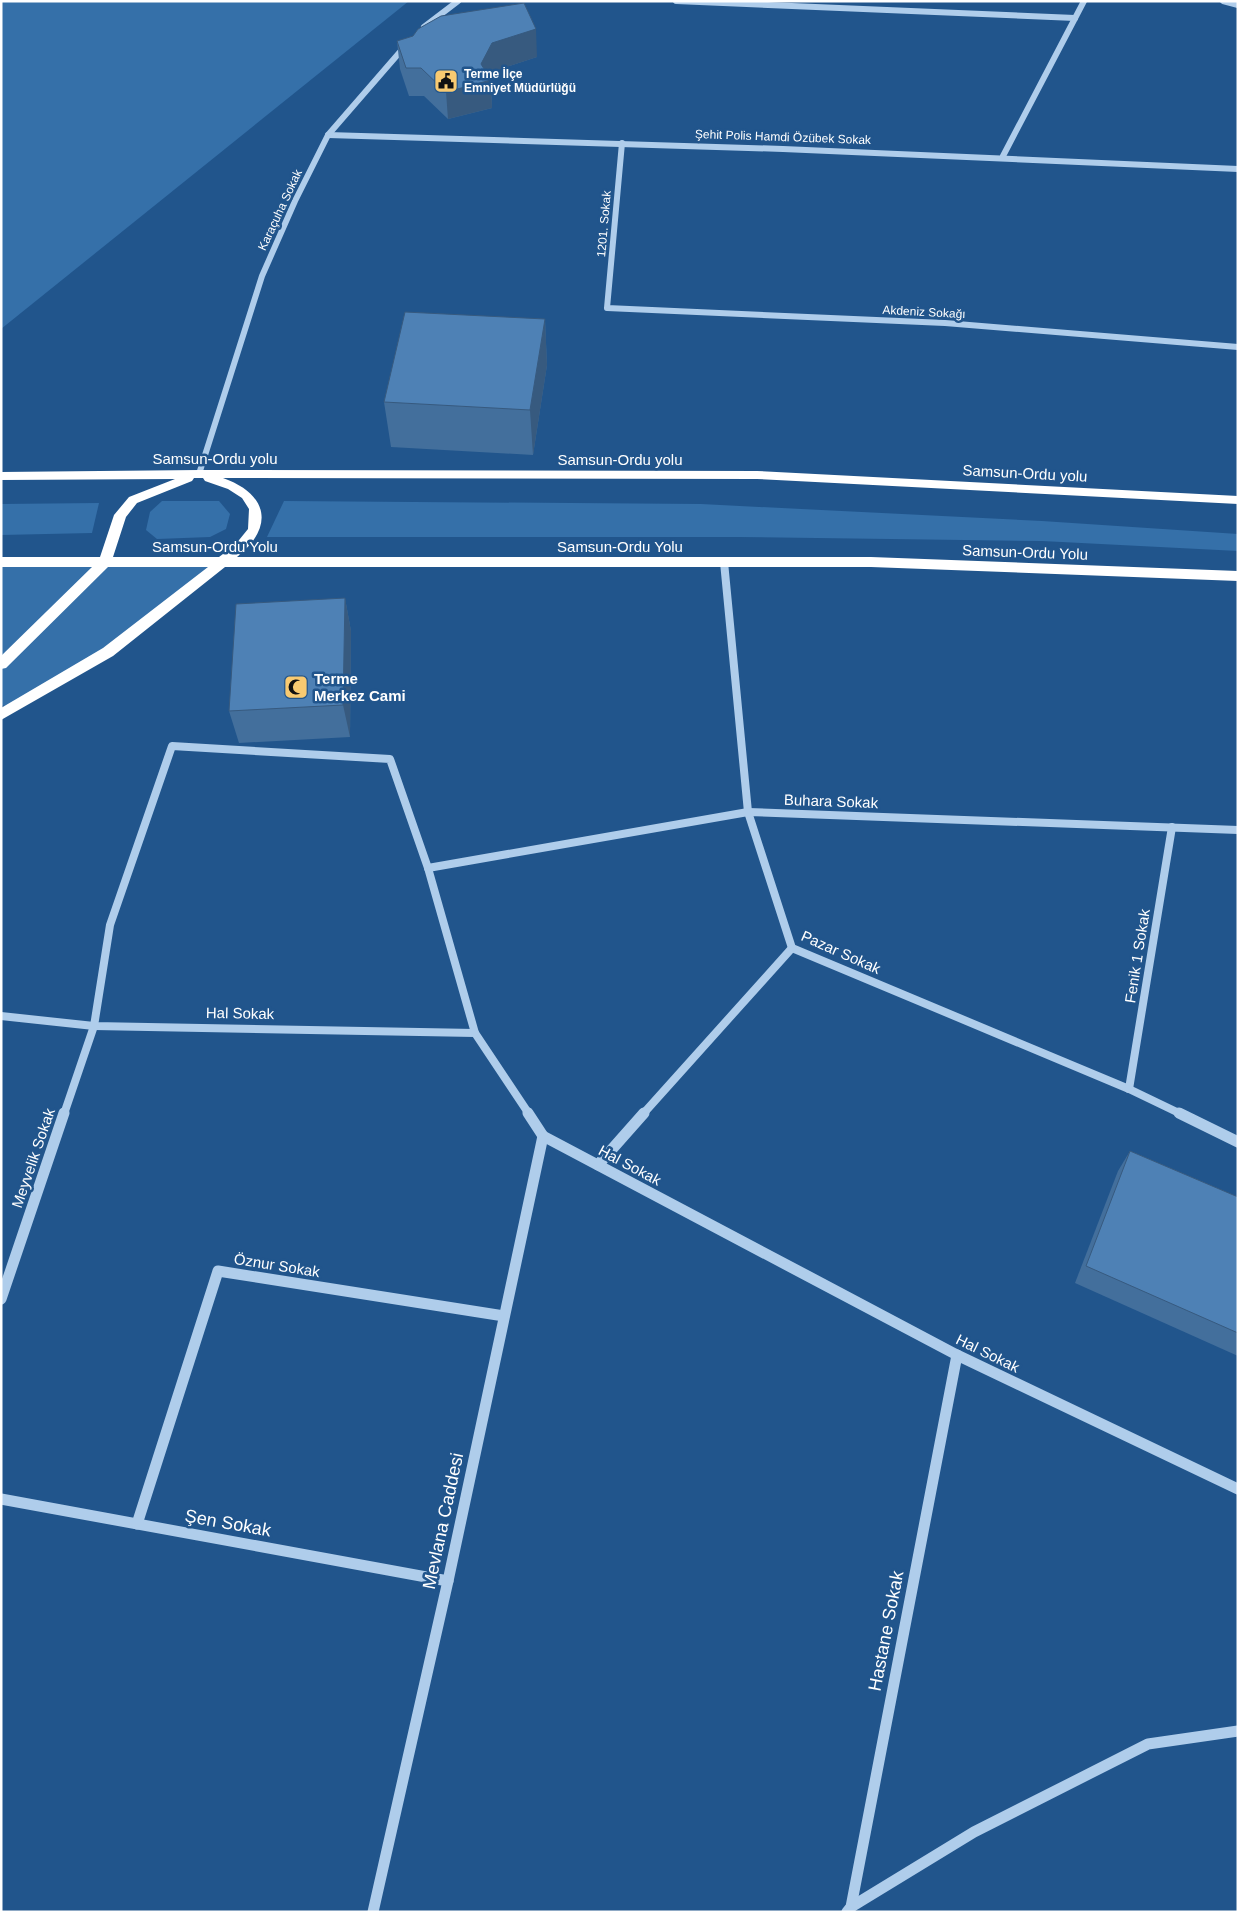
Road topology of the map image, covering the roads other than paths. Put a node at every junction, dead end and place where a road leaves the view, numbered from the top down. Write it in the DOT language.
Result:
graph roads {
  1 [pos="458,1"];
  2 [pos="676,1"];
  3 [pos="1084,1"];
  4 [pos="1223,1"];
  5 [pos="1238,5"];
  6 [pos="1075,18"];
  7 [pos="415,34"];
  8 [pos="409,41"];
  9 [pos="328,135"];
  10 [pos="622,143"];
  11 [pos="1003,156"];
  12 [pos="1238,170"];
  13 [pos="607,308"];
  14 [pos="1238,347"];
  15 [pos="199,474"];
  16 [pos="1,476"];
  17 [pos="1238,500"];
  18 [pos="1,562"];
  19 [pos="104,562"];
  20 [pos="223,562"];
  21 [pos="724,562"];
  22 [pos="1238,576"];
  23 [pos="1,664"];
  24 [pos="1,715"];
  25 [pos="748,812"];
  26 [pos="1172,827"];
  27 [pos="1238,830"];
  28 [pos="428,868"];
  29 [pos="792,948"];
  30 [pos="1,1016"];
  31 [pos="94,1026"];
  32 [pos="474,1033"];
  33 [pos="1129,1089"];
  34 [pos="543,1136"];
  35 [pos="1238,1142"];
  36 [pos="598,1165"];
  37 [pos="1,1300"];
  38 [pos="504,1316"];
  39 [pos="957,1355"];
  40 [pos="1238,1489"];
  41 [pos="1,1499"];
  42 [pos="137,1524"];
  43 [pos="448,1581"];
  44 [pos="1238,1731"];
  45 [pos="849,1909"];
  46 [pos="373,1912"];
  1 -- 7 [label="street"];
  2 -- 6 [label="street"];
  3 -- 6 [label="street"];
  4 -- 5 [label="street"];
  6 -- 11 [label="street"];
  8 -- 9 [label="street, Karaçuha Sokak"];
  9 -- 10 [label="street, Şehit Polis Hamdi Özübek Sokak"];
  9 -- 15 [label="street, Karaçuha Sokak"];
  10 -- 11 [label="street, Şehit Polis Hamdi Özübek Sokak"];
  10 -- 13 [label="street, 1201. Sokak"];
  11 -- 12 [label="street, Şehit Polis Hamdi Özübek Sokak"];
  13 -- 14 [label="street, Akdeniz Sokağı"];
  15 -- 16 [label="highway, Samsun-Ordu yolu"];
  15 -- 17 [label="highway, Samsun-Ordu yolu"];
  15 -- 19 [label="highway"];
  15 -- 20 [label="highway"];
  18 -- 19 [label="highway, Samsun-Ordu Yolu"];
  19 -- 20 [label="highway, Samsun-Ordu Yolu"];
  19 -- 23 [label="highway"];
  20 -- 21 [label="highway, Samsun-Ordu Yolu"];
  20 -- 24 [label="highway"];
  21 -- 22 [label="highway, Samsun-Ordu Yolu"];
  21 -- 25 [label="street, Pazar Sokak"];
  25 -- 26 [label="street, Buhara Sokak"];
  25 -- 28 [label="street, Buhara Sokak"];
  25 -- 29 [label="street, Pazar Sokak"];
  26 -- 27 [label="street, Buhara Sokak"];
  26 -- 33 [label="street, Fenik 1 Sokak"];
  28 -- 31 [label="street, Meyvelik Sokak"];
  28 -- 32 [label="street"];
  29 -- 33 [label="street, Pazar Sokak"];
  29 -- 36 [label="street"];
  30 -- 31 [label="street, Hal Sokak"];
  31 -- 32 [label="street, Hal Sokak"];
  31 -- 37 [label="street, Meyvelik Sokak"];
  32 -- 34 [label="street, Hal Sokak"];
  33 -- 35 [label="street, Pazar Sokak"];
  34 -- 36 [label="street, Hal Sokak"];
  34 -- 38 [label="street, Mevlana Caddesi"];
  36 -- 39 [label="street, Hal Sokak"];
  38 -- 42 [label="street, Öznur Sokak"];
  38 -- 43 [label="street, Mevlana Caddesi"];
  39 -- 40 [label="street, Hal Sokak"];
  39 -- 45 [label="street, Hastane Sokak"];
  41 -- 42 [label="street, Şen Sokak"];
  42 -- 43 [label="street, Şen Sokak"];
  43 -- 46 [label="street, Mevlana Caddesi"];
  44 -- 45 [label="street"];
}
